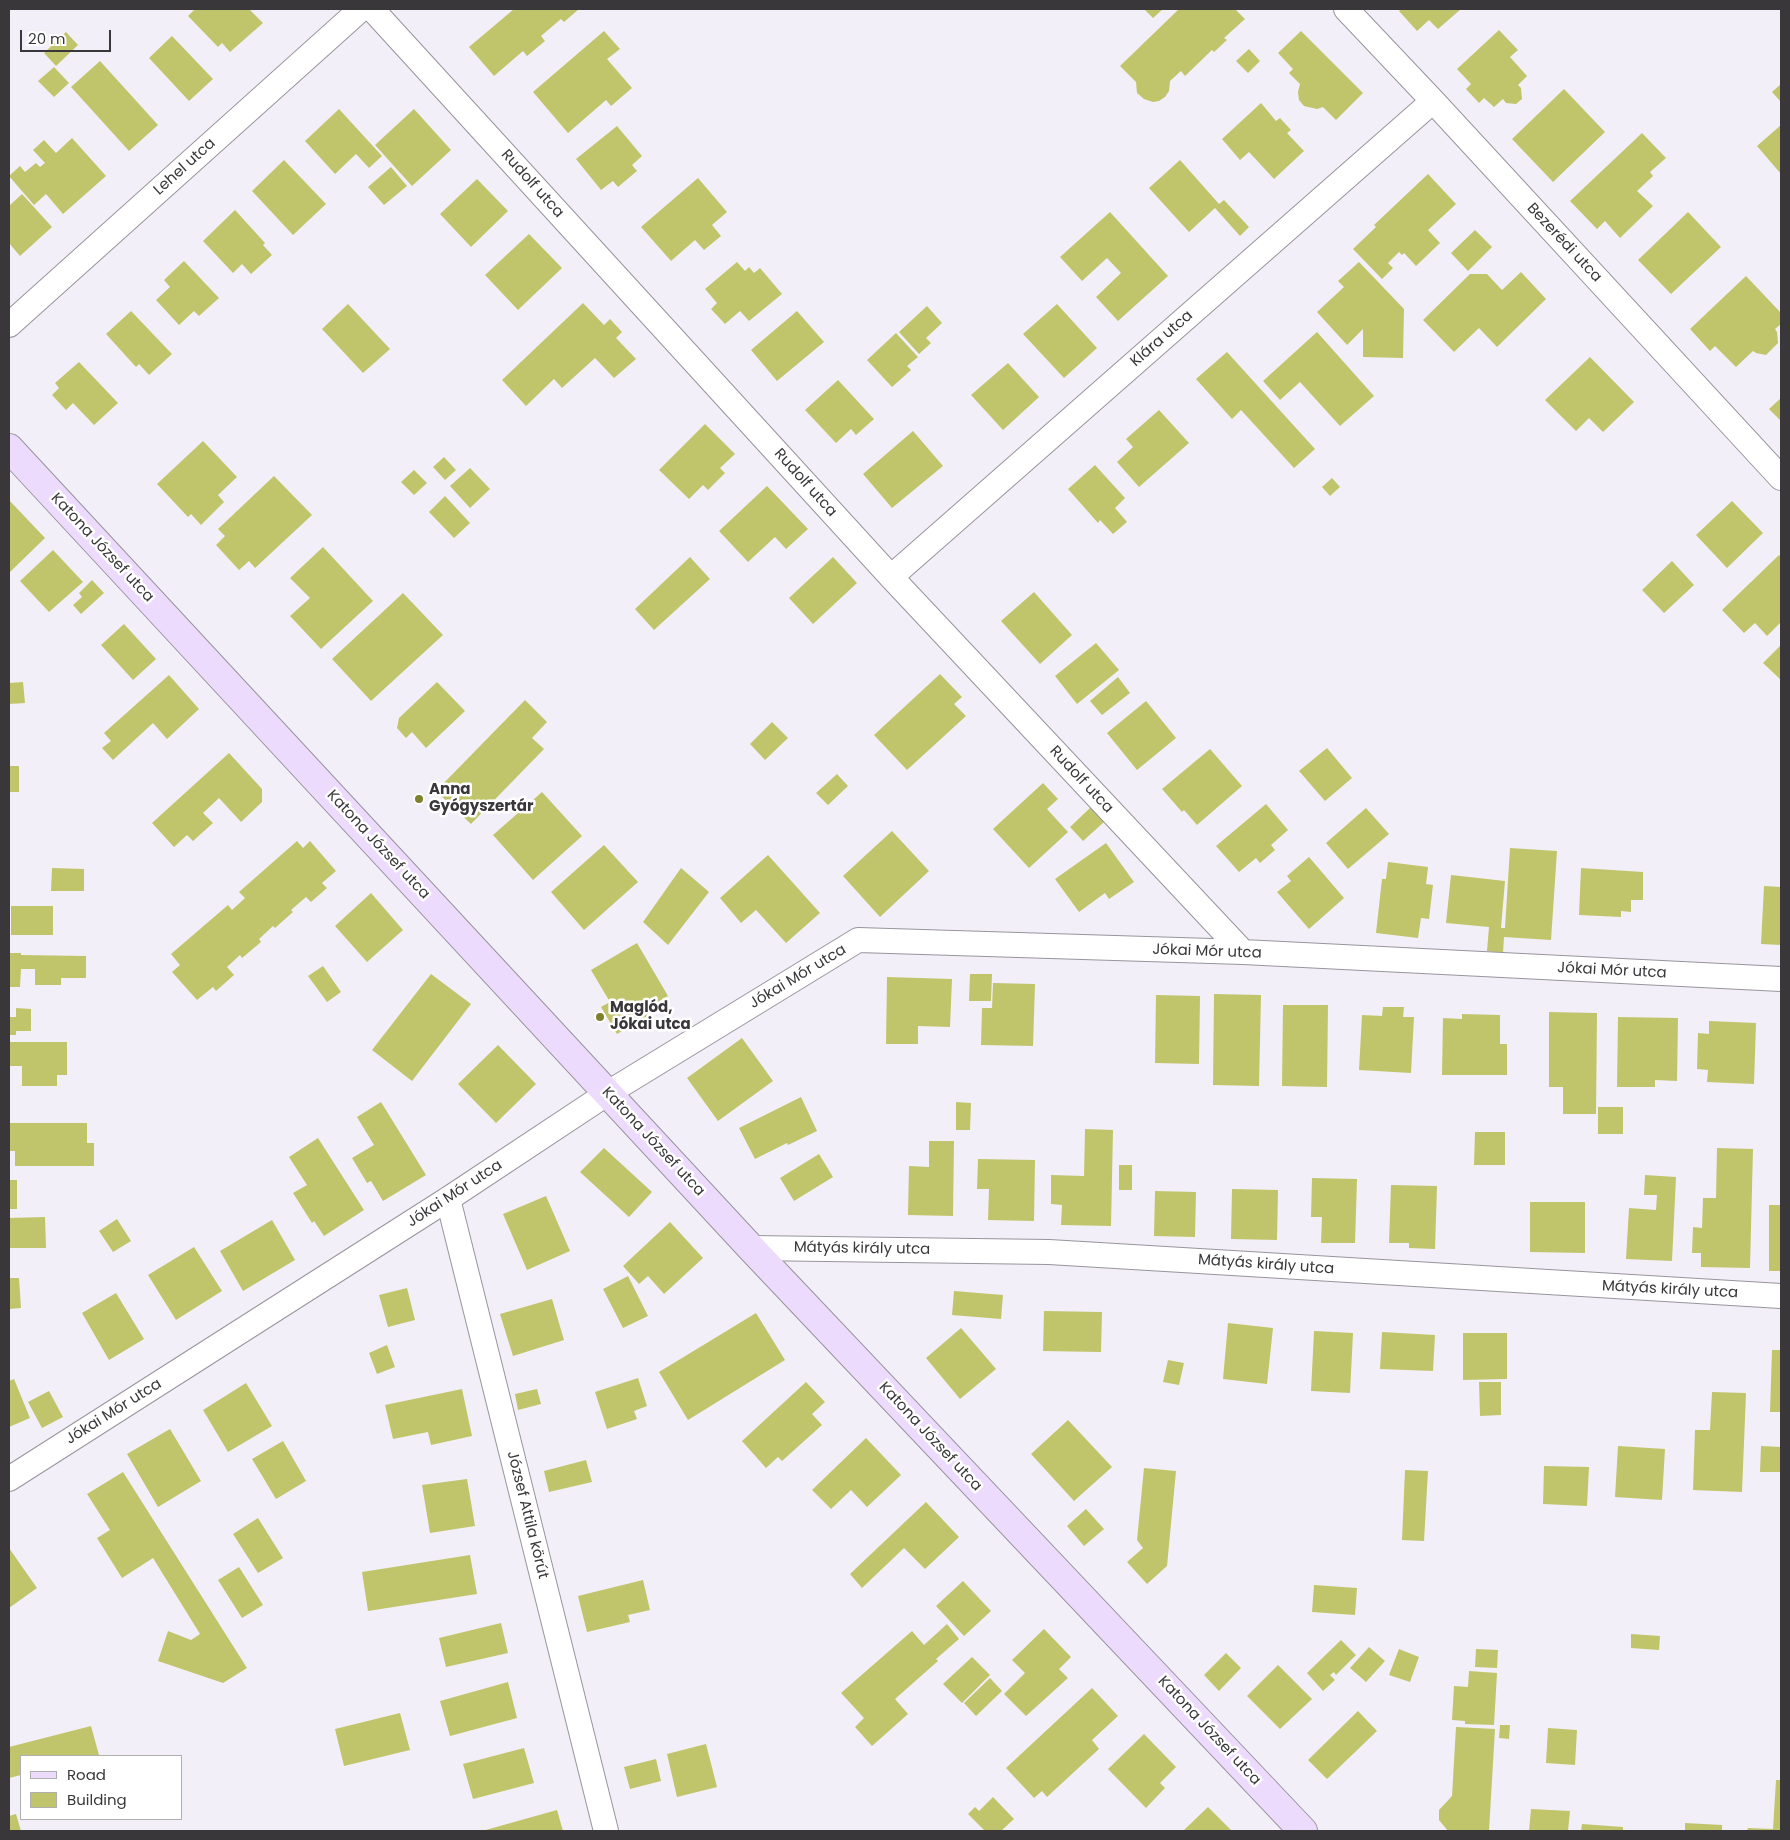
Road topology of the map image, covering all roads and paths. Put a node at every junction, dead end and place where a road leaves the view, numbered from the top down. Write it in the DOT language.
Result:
graph roads {
  1 [pos="361,9"];
  2 [pos="372,9"];
  3 [pos="1346,9"];
  4 [pos="1433,101"];
  5 [pos="9,325"];
  6 [pos="9,448"];
  7 [pos="1781,478"];
  8 [pos="891,577"];
  9 [pos="1243,952"];
  10 [pos="1781,979"];
  11 [pos="608,1093"];
  12 [pos="448,1199"];
  13 [pos="751,1248"];
  14 [pos="1781,1296"];
  15 [pos="9,1479"];
  16 [pos="606,1831"];
  17 [pos="1303,1831"];
  1 -- 5 [label="street, Lehel utca"];
  2 -- 8 [label="street, Rudolf utca"];
  3 -- 4 [label="street, Bezerédi utca"];
  4 -- 7 [label="street, Bezerédi utca"];
  4 -- 8 [label="street, Klára utca"];
  6 -- 11 [label="main road, Katona József utca"];
  8 -- 9 [label="street, Rudolf utca"];
  9 -- 10 [label="street, Jókai Mór utca"];
  9 -- 11 [label="street, Jókai Mór utca"];
  11 -- 12 [label="street, Jókai Mór utca"];
  11 -- 13 [label="main road, Katona József utca"];
  12 -- 15 [label="street, Jókai Mór utca"];
  12 -- 16 [label="street, József Attila körút"];
  13 -- 14 [label="street, Mátyás király utca"];
  13 -- 17 [label="main road, Katona József utca"];
}
